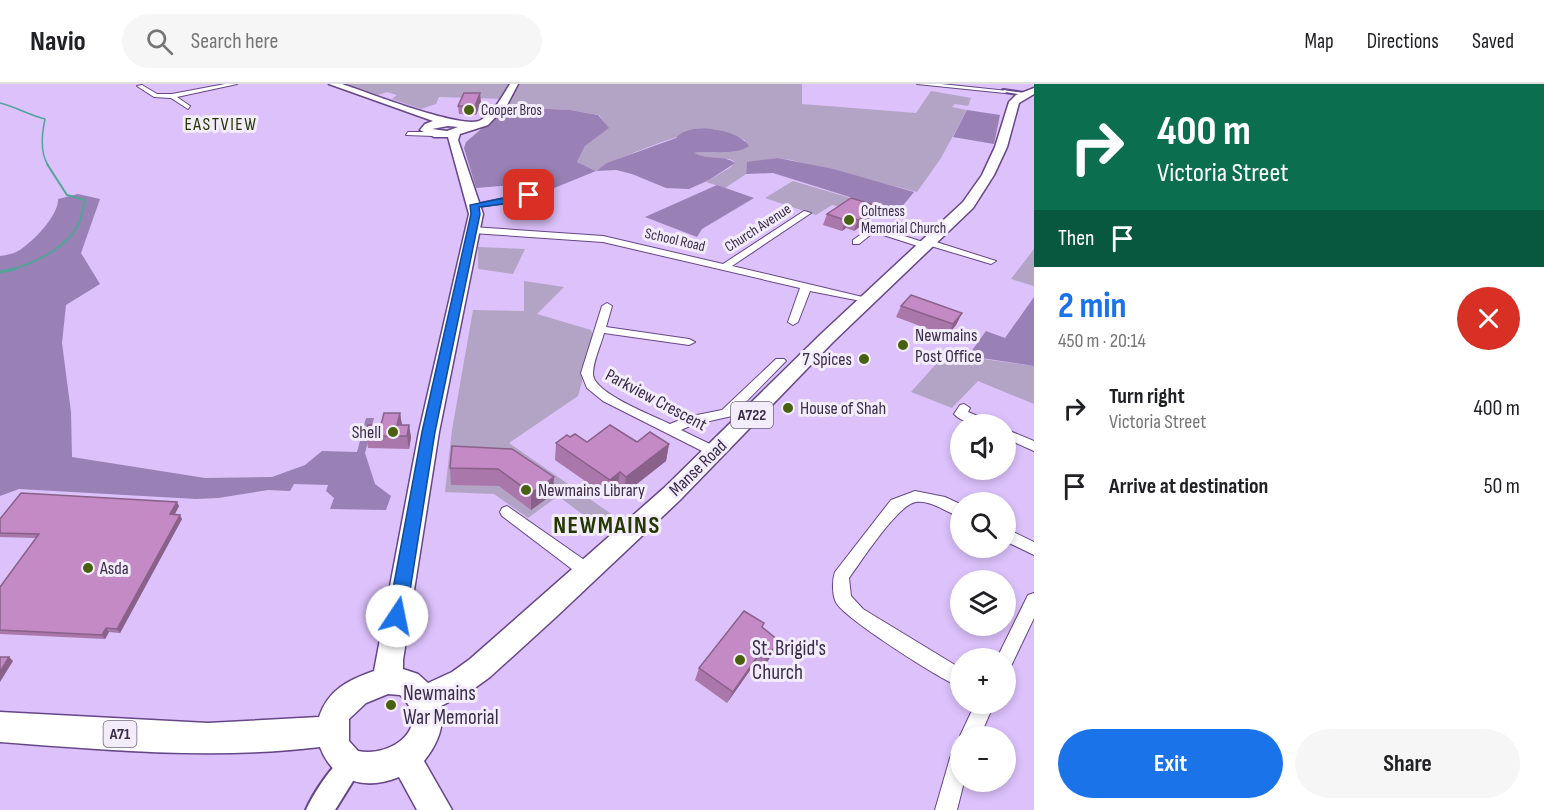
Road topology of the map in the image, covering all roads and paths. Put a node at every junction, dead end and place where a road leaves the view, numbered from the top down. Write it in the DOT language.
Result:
graph roads {
  1 [pos="205,84"];
  2 [pos="234,84"];
  3 [pos="333,84"];
  4 [pos="514,84"];
  5 [pos="920,84"];
  6 [pos="140,86"];
  7 [pos="212,89"];
  8 [pos="1005,91"];
  9 [pos="1029,93"];
  10 [pos="172,96"];
  11 [pos="188,107"];
  12 [pos="443,128"];
  13 [pos="529,195"];
  14 [pos="474,205"];
  15 [pos="807,213"];
  16 [pos="472,230"];
  17 [pos="856,242"];
  18 [pos="929,244"];
  19 [pos="991,261"];
  20 [pos="725,267"];
  21 [pos="806,287"];
  22 [pos="867,301"];
  23 [pos="607,306"];
  24 [pos="794,322"];
  25 [pos="600,329"];
  26 [pos="689,342"];
  27 [pos="780,361"];
  28 [pos="964,408"];
  29 [pos="960,414"];
  30 [pos="671,430"];
  31 [pos="1016,438"];
  32 [pos="1034,446"];
  33 [pos="715,452"];
  34 [pos="950,506"];
  35 [pos="507,512"];
  36 [pos="1016,540"];
  37 [pos="1034,549"];
  38 [pos="587,571"];
  39 [pos="1034,600"];
  40 [pos="1011,648"];
  41 [pos="950,672"];
  42 [pos="388,681"];
  43 [pos="424,700"];
  44 [pos="0,727"];
  45 [pos="331,731"];
  46 [pos="405,758"];
  47 [pos="351,765"];
  48 [pos="951,792"];
  49 [pos="320,810"];
  50 [pos="435,810"];
  51 [pos="946,810"];
  1 -- 7 [label="street"];
  2 -- 7 [label="street"];
  3 -- 12 [label="main road"];
  4 -- 12 [label="main road"];
  5 -- 8 [label="street"];
  6 -- 10 [label="street"];
  7 -- 10 [label="street"];
  8 -- 9 [label="street"];
  9 -- 18 [label="main road, Manse Road / A722"];
  10 -- 11 [label="street"];
  12 -- 14 [label="main road"];
  13 -- 14 [label="street"];
  14 -- 16 [label="main road"];
  15 -- 20 [label="street, Church Avenue"];
  16 -- 20 [label="street, School Road"];
  16 -- 42 [label="main road"];
  17 -- 18 [label="street"];
  18 -- 19 [label="street"];
  18 -- 22 [label="main road, Manse Road / A722"];
  20 -- 21 [label="street, School Road"];
  21 -- 22 [label="street, School Road"];
  21 -- 24 [label="street"];
  22 -- 33 [label="main road, Manse Road / A722"];
  23 -- 25 [label="street, Parkview Crescent"];
  25 -- 26 [label="street"];
  25 -- 30 [label="street, Parkview Crescent"];
  27 -- 30 [label="street"];
  28 -- 29 [label="street"];
  30 -- 33 [label="street, Parkview Crescent"];
  31 -- 32 [label="street"];
  33 -- 38 [label="main road, Manse Road / A722"];
  34 -- 41 [label="street"];
  35 -- 38 [label="street"];
  36 -- 37 [label="street"];
  38 -- 43 [label="main road, Manse Road / A722"];
  39 -- 40 [label="street"];
  42 -- 43 [label="main road"];
  42 -- 45 [label="main road"];
  43 -- 46 [label="main road"];
  44 -- 45 [label="main road, A71"];
  45 -- 47 [label="main road"];
  46 -- 47 [label="main road"];
  46 -- 50 [label="main road"];
  47 -- 49 [label="street"];
  48 -- 51 [label="street"];
}
